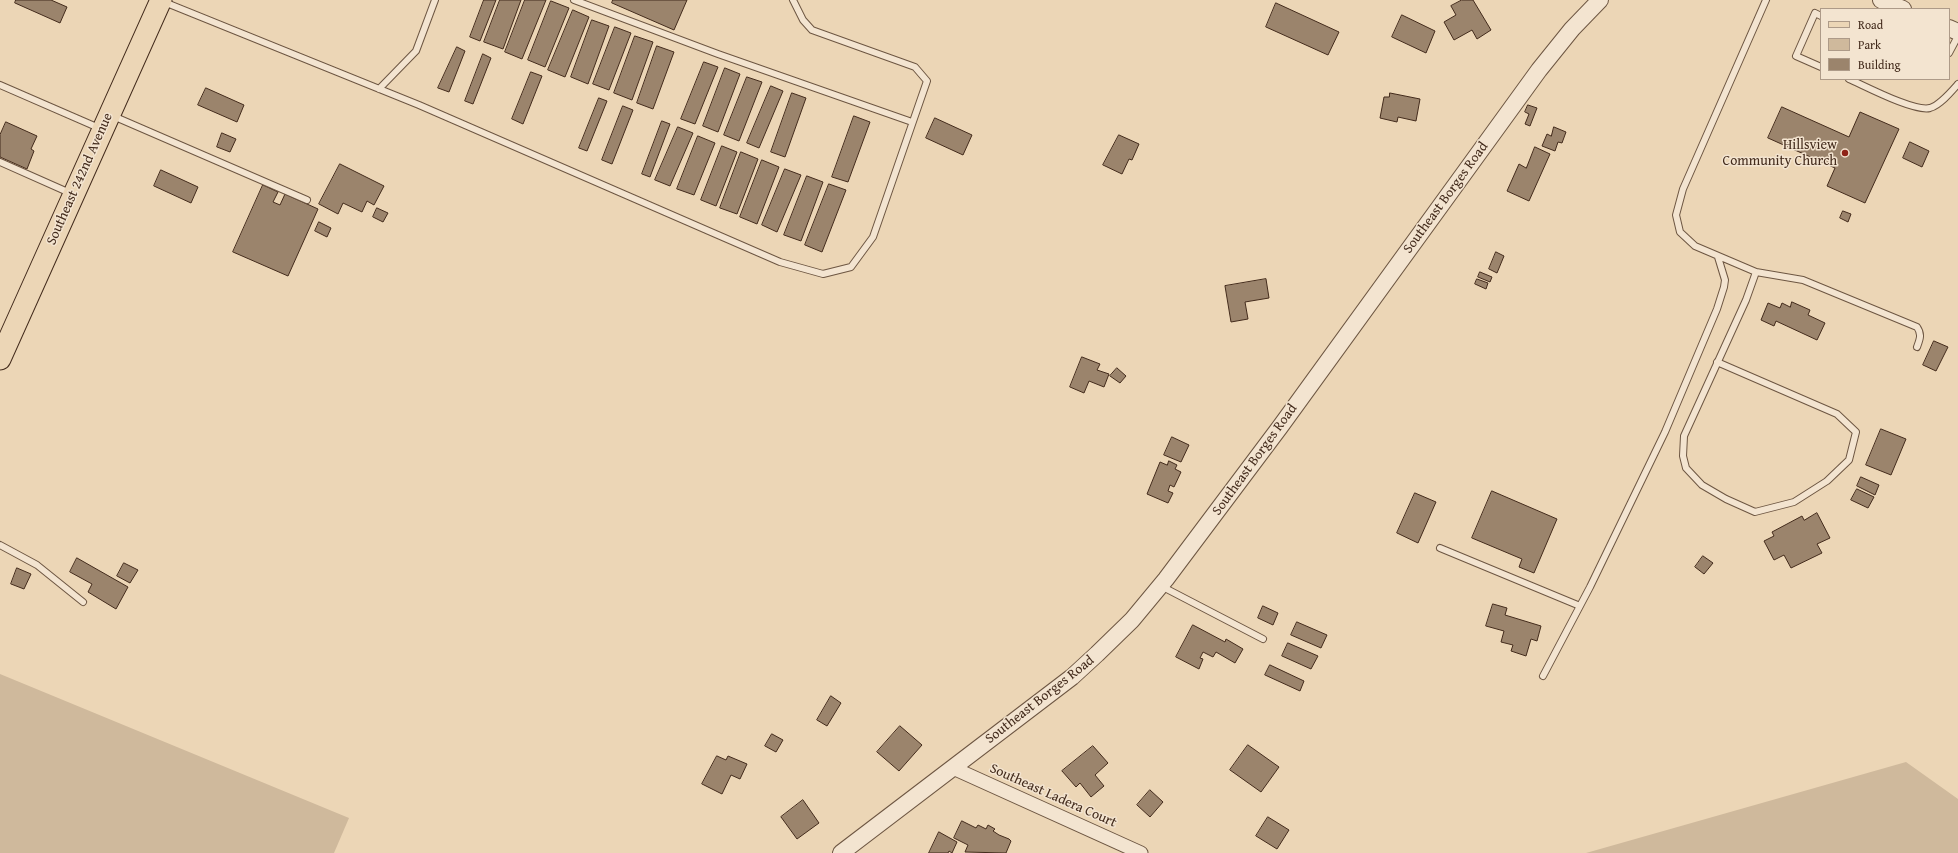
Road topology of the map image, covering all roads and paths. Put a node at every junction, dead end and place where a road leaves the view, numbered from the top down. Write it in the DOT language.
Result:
graph roads {
  1 [pos="160,0"];
  2 [pos="436,0"];
  3 [pos="574,0"];
  4 [pos="793,0"];
  5 [pos="1600,0"];
  6 [pos="1766,0"];
  7 [pos="1881,0"];
  8 [pos="1901,8"];
  9 [pos="1820,16"];
  10 [pos="1958,36"];
  11 [pos="1950,51"];
  12 [pos="1820,67"];
  13 [pos="1851,80"];
  14 [pos="1958,84"];
  15 [pos="0,85"];
  16 [pos="379,89"];
  17 [pos="106,122"];
  18 [pos="912,122"];
  19 [pos="0,162"];
  20 [pos="73,195"];
  21 [pos="307,200"];
  22 [pos="1718,257"];
  23 [pos="1756,272"];
  24 [pos="1917,346"];
  25 [pos="0,359"];
  26 [pos="1718,362"];
  27 [pos="0,545"];
  28 [pos="1440,548"];
  29 [pos="1161,586"];
  30 [pos="83,602"];
  31 [pos="1580,606"];
  32 [pos="1263,639"];
  33 [pos="1543,676"];
  34 [pos="953,768"];
  35 [pos="841,853"];
  36 [pos="1141,853"];
  1 -- 16 [label="lane"];
  1 -- 17 [label="main road, Southeast 242nd Avenue"];
  2 -- 16 [label="lane"];
  3 -- 18 [label="lane"];
  4 -- 18 [label="lane"];
  5 -- 29 [label="street, Southeast Borges Road"];
  6 -- 22 [label="lane"];
  7 -- 8 [label="street"];
  9 -- 12 [label="lane"];
  10 -- 11 [label="lane"];
  13 -- 14 [label="lane"];
  15 -- 17 [label="lane"];
  16 -- 18 [label="lane"];
  17 -- 20 [label="main road, Southeast 242nd Avenue"];
  17 -- 21 [label="lane"];
  19 -- 20 [label="lane"];
  20 -- 25 [label="main road, Southeast 242nd Avenue"];
  22 -- 23 [label="lane"];
  22 -- 31 [label="lane"];
  23 -- 24 [label="lane"];
  23 -- 26 [label="lane"];
  26 -- 26 [label="lane"];
  27 -- 30 [label="lane"];
  28 -- 31 [label="lane"];
  29 -- 32 [label="lane"];
  29 -- 34 [label="street, Southeast Borges Road"];
  31 -- 33 [label="lane"];
  34 -- 35 [label="street, Southeast Borges Road"];
  34 -- 36 [label="street, Southeast Ladera Court"];
}
